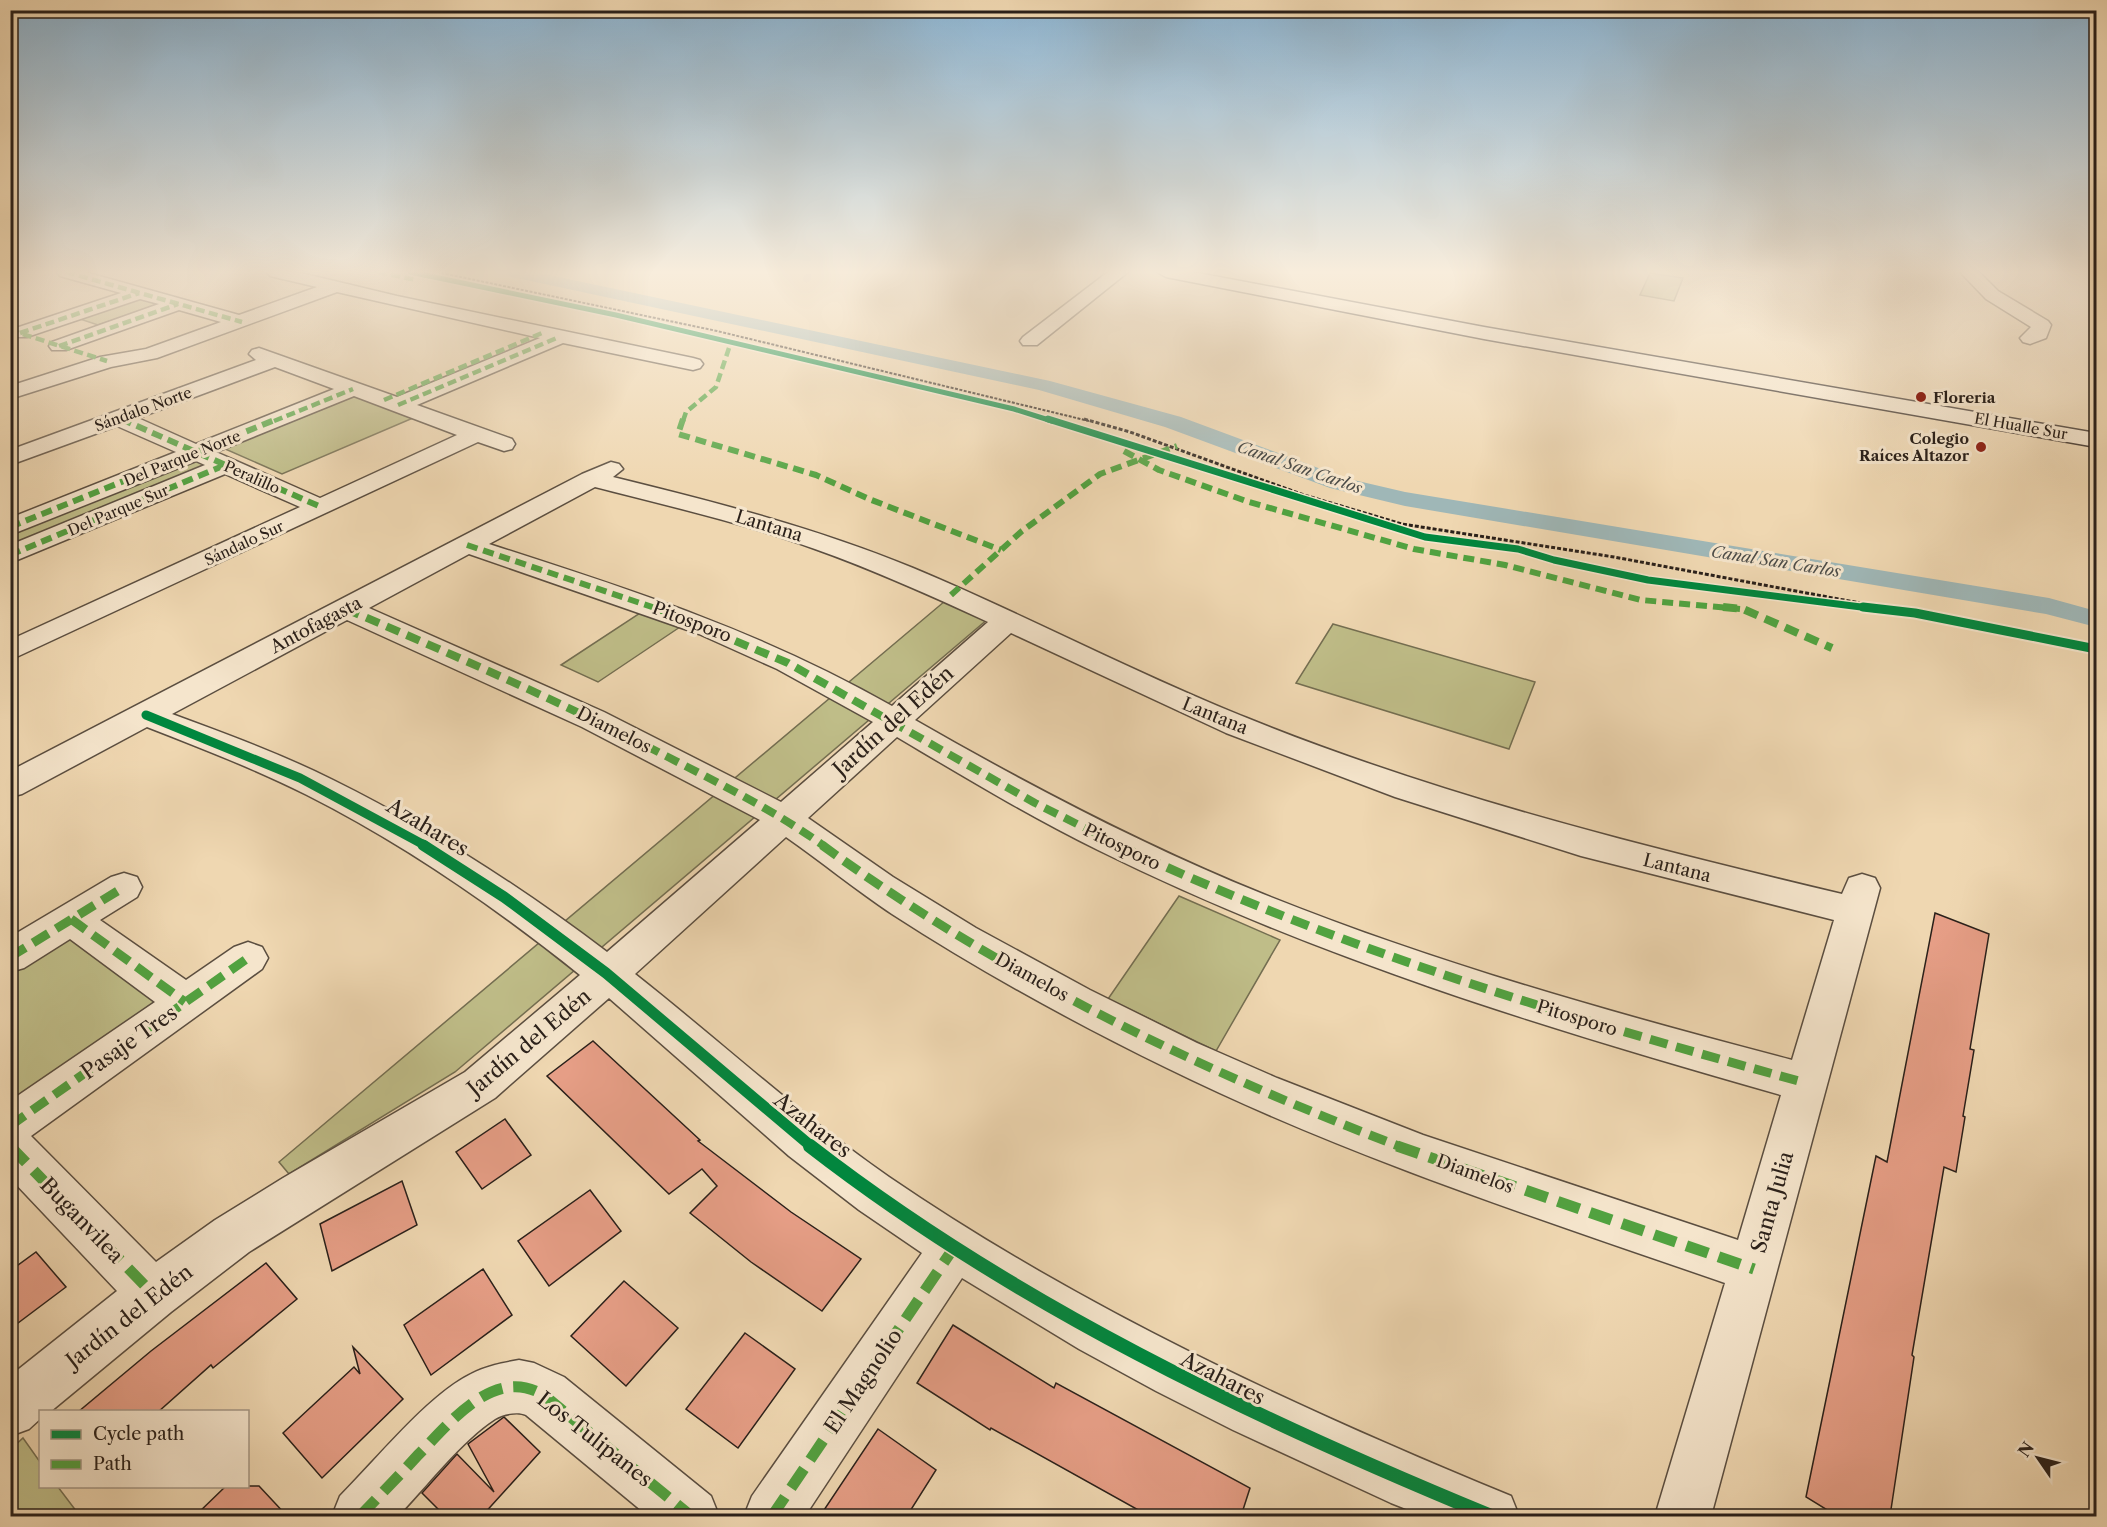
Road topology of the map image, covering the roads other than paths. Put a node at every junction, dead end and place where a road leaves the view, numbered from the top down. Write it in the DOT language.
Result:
graph roads {
  1 [pos="50,343"];
  2 [pos="67,343"];
  3 [pos="181,343"];
  4 [pos="530,343"];
  5 [pos="591,343"];
  6 [pos="1544,343"];
  7 [pos="59,346"];
  8 [pos="107,361"];
  9 [pos="693,364"];
  10 [pos="353,389"];
  11 [pos="10,393"];
  12 [pos="391,402"];
  13 [pos="118,418"];
  14 [pos="477,434"];
  15 [pos="2097,440"];
  16 [pos="504,444"];
  17 [pos="196,452"];
  18 [pos="10,458"];
  19 [pos="621,464"];
  20 [pos="225,465"];
  21 [pos="591,479"];
  22 [pos="321,507"];
  23 [pos="10,527"];
  24 [pos="467,545"];
  25 [pos="10,555"];
  26 [pos="346,609"];
  27 [pos="1007,621"];
  28 [pos="10,651"];
  29 [pos="146,714"];
  30 [pos="893,720"];
  31 [pos="10,786"];
  32 [pos="783,819"];
  33 [pos="124,887"];
  34 [pos="1858,900"];
  35 [pos="71,919"];
  36 [pos="10,957"];
  37 [pos="248,958"];
  38 [pos="609,975"];
  39 [pos="185,1002"];
  40 [pos="1806,1083"];
  41 [pos="10,1126"];
  42 [pos="10,1146"];
  43 [pos="955,1246"];
  44 [pos="1754,1269"];
  45 [pos="153,1294"];
  46 [pos="10,1410"];
  47 [pos="360,1516"];
  48 [pos="691,1516"];
  49 [pos="772,1516"];
  50 [pos="1491,1516"];
  51 [pos="1683,1516"];
  1 -- 7 [label="street"];
  2 -- 7 [label="street"];
  3 -- 8 [label="street"];
  4 -- 12 [label="street"];
  5 -- 9 [label="street"];
  6 -- 15 [label="street, El Hualle Sur"];
  7 -- 8 [label="street"];
  8 -- 11 [label="street"];
  10 -- 12 [label="street"];
  10 -- 13 [label="street, Sándalo Norte"];
  10 -- 17 [label="street, Del Parque Norte"];
  12 -- 14 [label="street"];
  13 -- 17 [label="street, Peralillo"];
  13 -- 18 [label="street, Sándalo Norte"];
  14 -- 16 [label="street"];
  14 -- 22 [label="street, Sándalo Sur"];
  17 -- 20 [label="street, Peralillo"];
  17 -- 23 [label="street, Del Parque Norte"];
  19 -- 21 [label="street, Antofagasta"];
  20 -- 22 [label="street, Peralillo"];
  20 -- 25 [label="street, Del Parque Sur"];
  21 -- 24 [label="street, Antofagasta"];
  21 -- 27 [label="street, Lantana"];
  22 -- 28 [label="street, Sándalo Sur"];
  24 -- 26 [label="street, Antofagasta"];
  24 -- 30 [label="street, Pitosporo"];
  26 -- 29 [label="street, Antofagasta"];
  26 -- 32 [label="street, Diamelos"];
  27 -- 30 [label="street, Jardín del Edén"];
  27 -- 34 [label="street, Lantana"];
  29 -- 31 [label="street, Antofagasta"];
  29 -- 38 [label="street, Azahares"];
  30 -- 32 [label="street, Jardín del Edén"];
  30 -- 40 [label="street, Pitosporo"];
  32 -- 38 [label="street, Jardín del Edén"];
  32 -- 44 [label="street, Diamelos"];
  33 -- 35 [label="street"];
  34 -- 40 [label="street, Santa Julia"];
  35 -- 36 [label="street"];
  35 -- 39 [label="street"];
  37 -- 39 [label="street, Pasaje Tres"];
  38 -- 43 [label="street, Azahares"];
  38 -- 45 [label="street, Jardín del Edén"];
  39 -- 41 [label="street, Pasaje Tres"];
  40 -- 44 [label="street, Santa Julia"];
  42 -- 45 [label="street, Buganvilea"];
  43 -- 49 [label="street, El Magnolio"];
  43 -- 50 [label="street, Azahares"];
  44 -- 51 [label="street, Santa Julia"];
  45 -- 46 [label="street, Jardín del Edén"];
  47 -- 48 [label="street, Los Tulipanes"];
}
